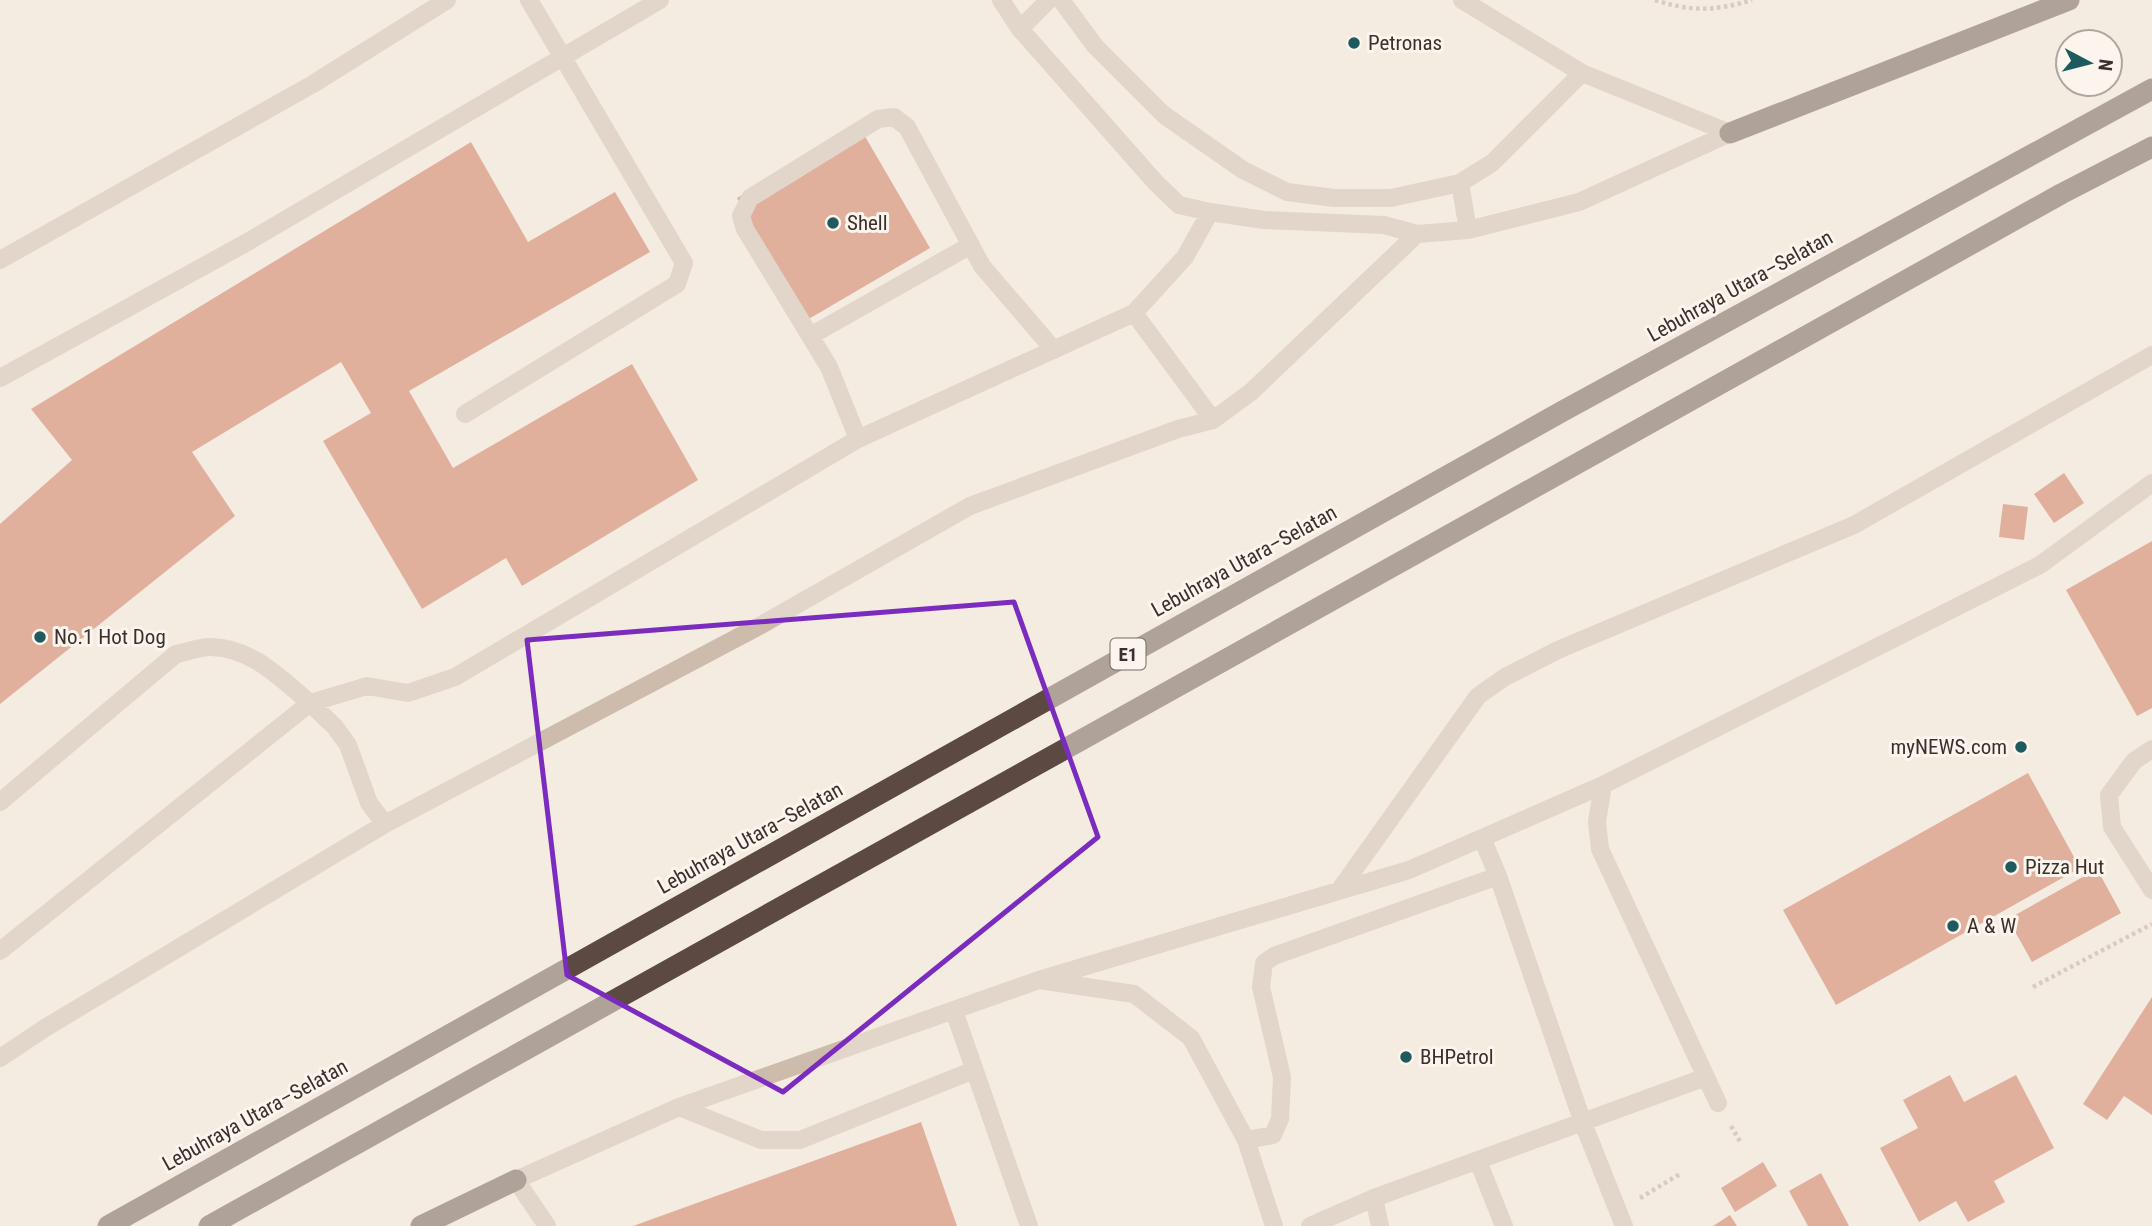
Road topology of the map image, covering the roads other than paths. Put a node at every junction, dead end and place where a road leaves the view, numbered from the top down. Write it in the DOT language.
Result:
graph roads {
  1 [pos="447,0"];
  2 [pos="529,0"];
  3 [pos="660,0"];
  4 [pos="1001,0"];
  5 [pos="1049,0"];
  6 [pos="1061,0"];
  7 [pos="1462,0"];
  8 [pos="2069,0"];
  9 [pos="1020,29"];
  10 [pos="562,57"];
  11 [pos="1583,73"];
  12 [pos="2152,89"];
  13 [pos="1730,133"];
  14 [pos="2152,147"];
  15 [pos="1460,183"];
  16 [pos="1210,212"];
  17 [pos="1468,230"];
  18 [pos="1417,234"];
  19 [pos="971,245"];
  20 [pos="0,260"];
  21 [pos="1134,313"];
  22 [pos="810,336"];
  23 [pos="1054,350"];
  24 [pos="2152,355"];
  25 [pos="0,378"];
  26 [pos="466,414"];
  27 [pos="1213,420"];
  28 [pos="858,439"];
  29 [pos="2152,483"];
  30 [pos="310,703"];
  31 [pos="2152,749"];
  32 [pos="1603,785"];
  33 [pos="0,802"];
  34 [pos="385,824"];
  35 [pos="1482,838"];
  36 [pos="1498,876"];
  37 [pos="1341,888"];
  38 [pos="2152,890"];
  39 [pos="0,951"];
  40 [pos="1039,980"];
  41 [pos="954,1011"];
  42 [pos="0,1058"];
  43 [pos="974,1070"];
  44 [pos="1706,1077"];
  45 [pos="1718,1103"];
  46 [pos="679,1107"];
  47 [pos="1583,1123"];
  48 [pos="1246,1140"];
  49 [pos="1478,1161"];
  50 [pos="516,1180"];
  51 [pos="1374,1198"];
  52 [pos="1621,1218"];
  53 [pos="108,1226"];
  54 [pos="209,1226"];
  55 [pos="421,1226"];
  56 [pos="547,1226"];
  57 [pos="1029,1226"];
  58 [pos="1275,1226"];
  59 [pos="1310,1226"];
  60 [pos="1380,1226"];
  61 [pos="1504,1226"];
  1 -- 20 [label="lane"];
  2 -- 10 [label="lane"];
  3 -- 10 [label="lane"];
  4 -- 9 [label="lane"];
  5 -- 9 [label="lane"];
  6 -- 15 [label="lane"];
  7 -- 11 [label="lane"];
  8 -- 13 [label="highway"];
  9 -- 16 [label="lane"];
  10 -- 25 [label="lane"];
  10 -- 26 [label="lane"];
  11 -- 13 [label="lane"];
  11 -- 15 [label="lane"];
  12 -- 53 [label="highway, Lebuhraya Utara–Selatan / E1"];
  13 -- 17 [label="lane"];
  14 -- 54 [label="highway, E1"];
  15 -- 17 [label="lane"];
  16 -- 18 [label="lane"];
  16 -- 21 [label="lane"];
  17 -- 18 [label="lane"];
  18 -- 27 [label="lane"];
  19 -- 22 [label="lane"];
  19 -- 22 [label="lane"];
  19 -- 23 [label="lane"];
  21 -- 23 [label="lane"];
  21 -- 27 [label="lane"];
  22 -- 28 [label="lane"];
  23 -- 28 [label="lane"];
  24 -- 37 [label="lane"];
  27 -- 34 [label="lane"];
  28 -- 30 [label="lane"];
  29 -- 32 [label="lane"];
  30 -- 33 [label="lane"];
  30 -- 34 [label="lane"];
  30 -- 39 [label="lane"];
  31 -- 38 [label="lane"];
  32 -- 35 [label="lane"];
  32 -- 44 [label="lane"];
  34 -- 42 [label="lane"];
  35 -- 36 [label="lane"];
  35 -- 37 [label="lane"];
  36 -- 47 [label="lane"];
  36 -- 48 [label="lane"];
  37 -- 40 [label="lane"];
  40 -- 41 [label="lane"];
  40 -- 48 [label="lane"];
  41 -- 43 [label="lane"];
  41 -- 46 [label="lane"];
  43 -- 46 [label="lane"];
  43 -- 57 [label="lane"];
  44 -- 45 [label="lane"];
  44 -- 47 [label="lane"];
  46 -- 50 [label="lane"];
  47 -- 49 [label="lane"];
  47 -- 52 [label="lane"];
  48 -- 58 [label="lane"];
  49 -- 51 [label="lane"];
  49 -- 61 [label="lane"];
  50 -- 55 [label="highway"];
  50 -- 56 [label="lane"];
  51 -- 59 [label="lane"];
  51 -- 60 [label="lane"];
}
